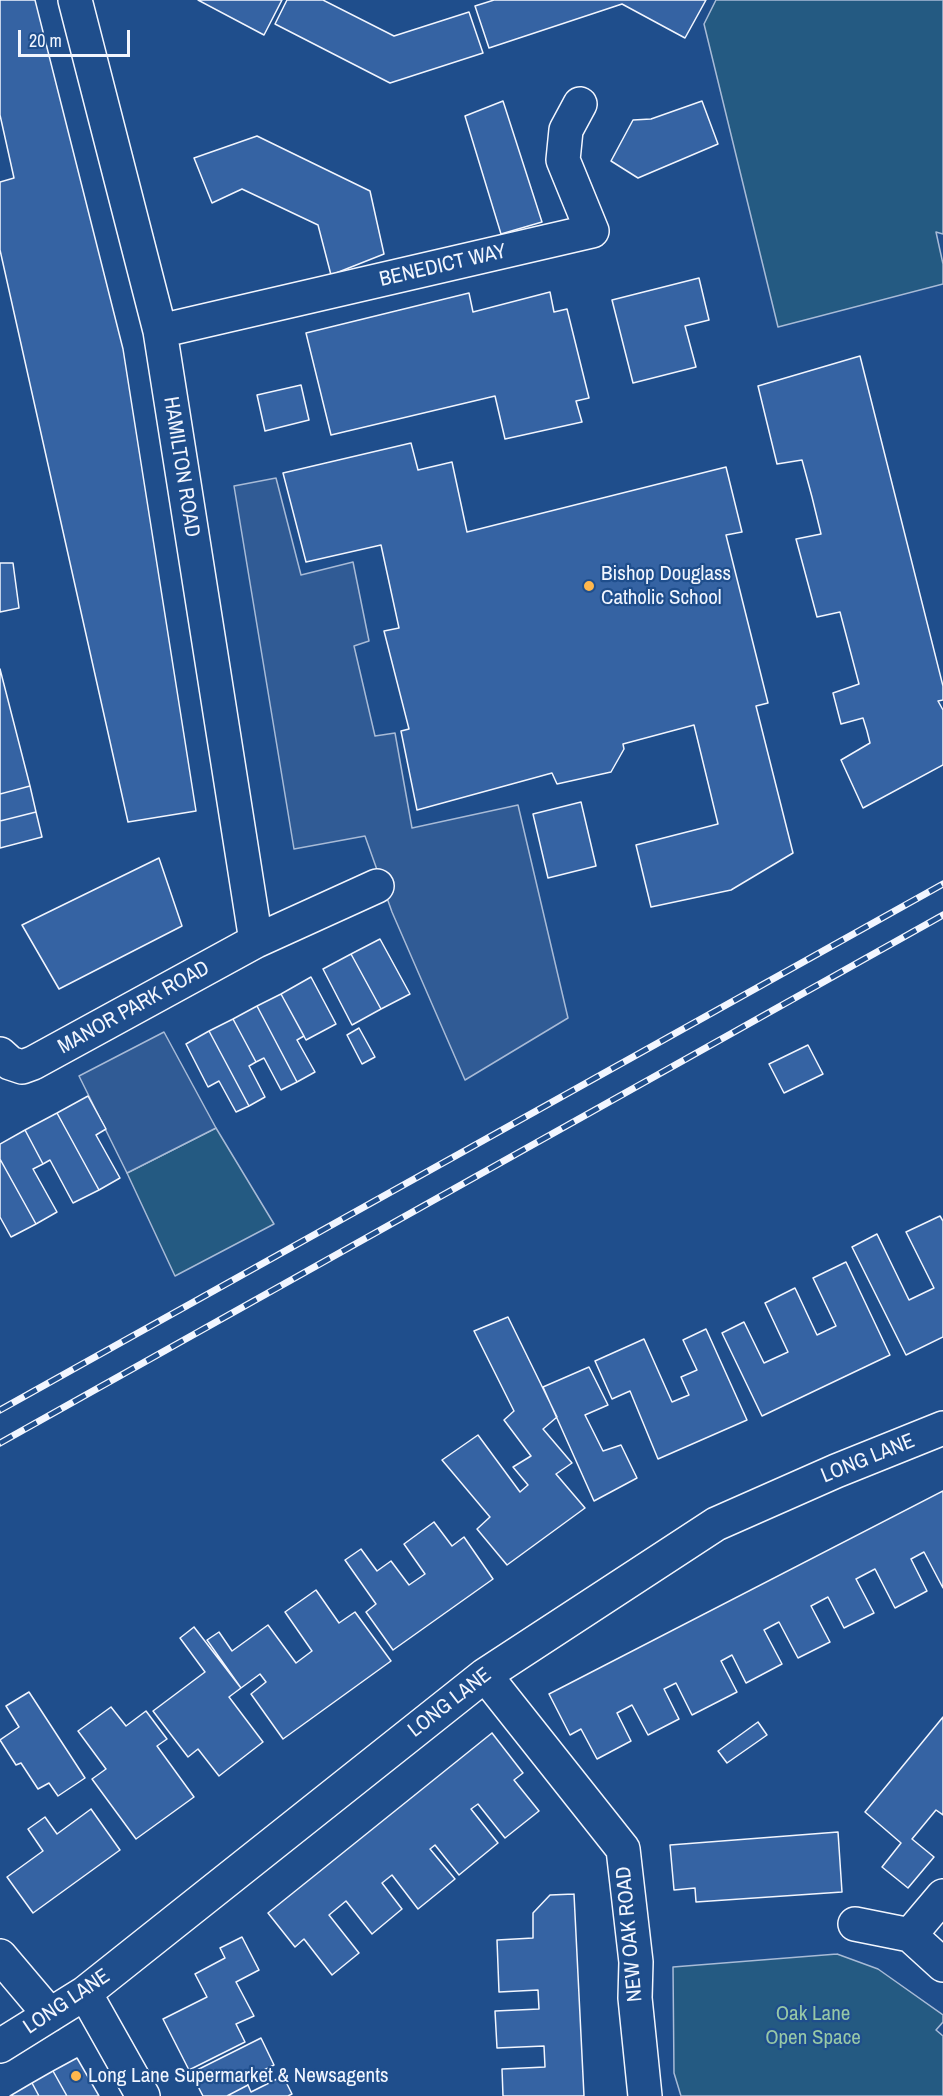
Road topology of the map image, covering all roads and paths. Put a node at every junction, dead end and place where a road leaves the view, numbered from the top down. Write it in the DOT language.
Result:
graph roads {
  1 [pos="75,0"];
  2 [pos="580,104"];
  3 [pos="160,332"];
  4 [pos="377,886"];
  5 [pos="256,941"];
  6 [pos="3,1063"];
  7 [pos="943,1428"];
  8 [pos="485,1675"];
  9 [pos="943,1896"];
  10 [pos="855,1924"];
  11 [pos="910,1935"];
  12 [pos="0,1956"];
  13 [pos="943,1965"];
  14 [pos="85,1993"];
  15 [pos="50,2016"];
  16 [pos="0,2046"];
  17 [pos="143,2096"];
  18 [pos="645,2096"];
  1 -- 3 [label="street, HAMILTON ROAD"];
  2 -- 3 [label="street, BENEDICT WAY"];
  3 -- 5 [label="street, HAMILTON ROAD"];
  4 -- 5 [label="street, MANOR PARK ROAD"];
  5 -- 6 [label="street, MANOR PARK ROAD"];
  7 -- 8 [label="street, LONG LANE"];
  8 -- 14 [label="street, LONG LANE"];
  8 -- 18 [label="street, NEW OAK ROAD"];
  9 -- 11 [label="street"];
  10 -- 11 [label="street"];
  11 -- 13 [label="street"];
  12 -- 15 [label="street"];
  14 -- 15 [label="street, LONG LANE"];
  14 -- 17 [label="street"];
  15 -- 16 [label="street, LONG LANE"];
}
